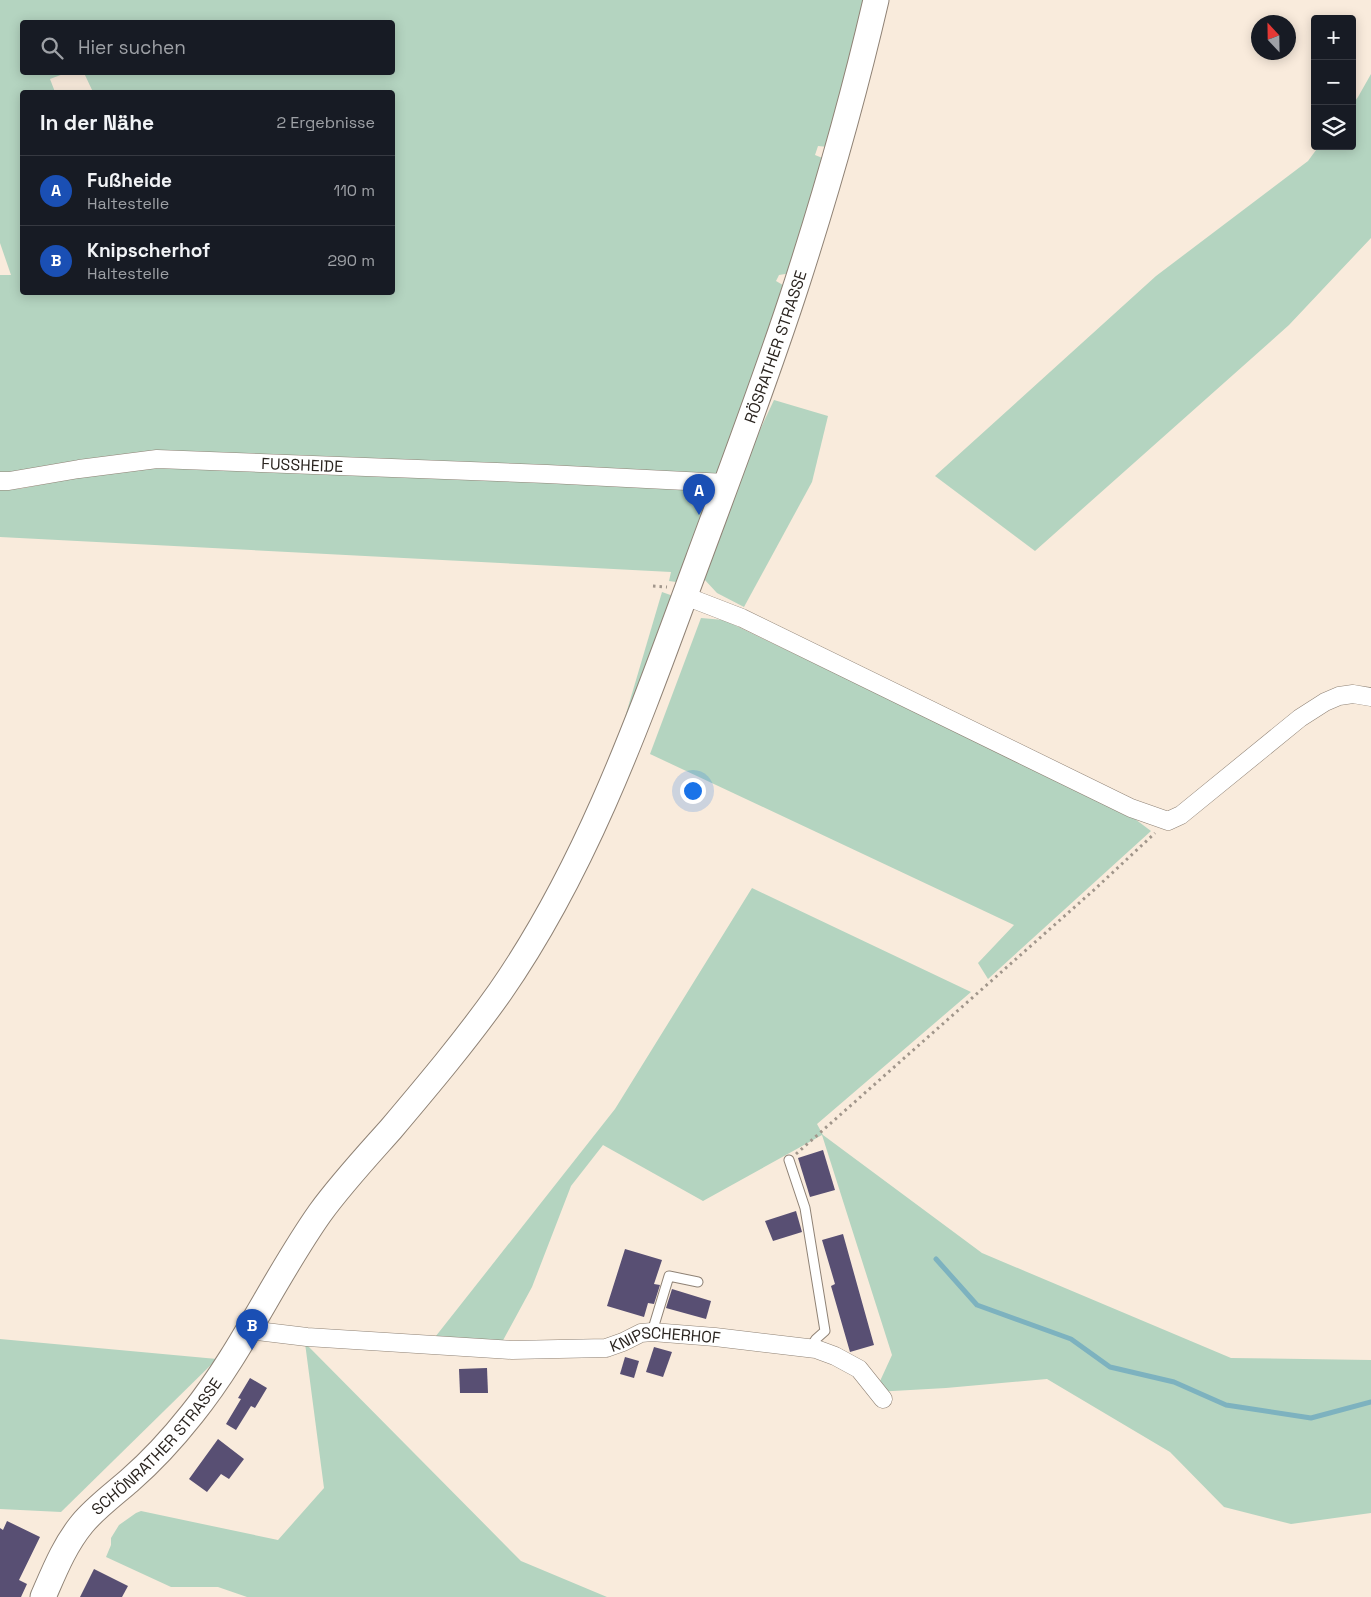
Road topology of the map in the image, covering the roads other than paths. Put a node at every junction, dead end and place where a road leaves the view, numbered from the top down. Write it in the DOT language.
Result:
graph roads {
  1 [pos="876,0"];
  2 [pos="0,481"];
  3 [pos="726,483"];
  4 [pos="685,596"];
  5 [pos="651,685"];
  6 [pos="1371,697"];
  7 [pos="789,1160"];
  8 [pos="698,1282"];
  9 [pos="249,1330"];
  10 [pos="652,1332"];
  11 [pos="810,1348"];
  12 [pos="883,1399"];
  13 [pos="43,1597"];
  1 -- 3 [label="street, RÖSRATHER STRASSE"];
  2 -- 3 [label="street, FUSSHEIDE"];
  3 -- 4 [label="street, RÖSRATHER STRASSE"];
  4 -- 5 [label="street, RÖSRATHER STRASSE"];
  4 -- 6 [label="street"];
  5 -- 9 [label="street, SCHÖNRATHER STRASSE"];
  7 -- 11 [label="lane"];
  8 -- 10 [label="lane"];
  9 -- 10 [label="street, KNIPSCHERHOF"];
  9 -- 13 [label="street, SCHÖNRATHER STRASSE"];
  10 -- 11 [label="street, KNIPSCHERHOF"];
  11 -- 12 [label="street, KNIPSCHERHOF"];
}
